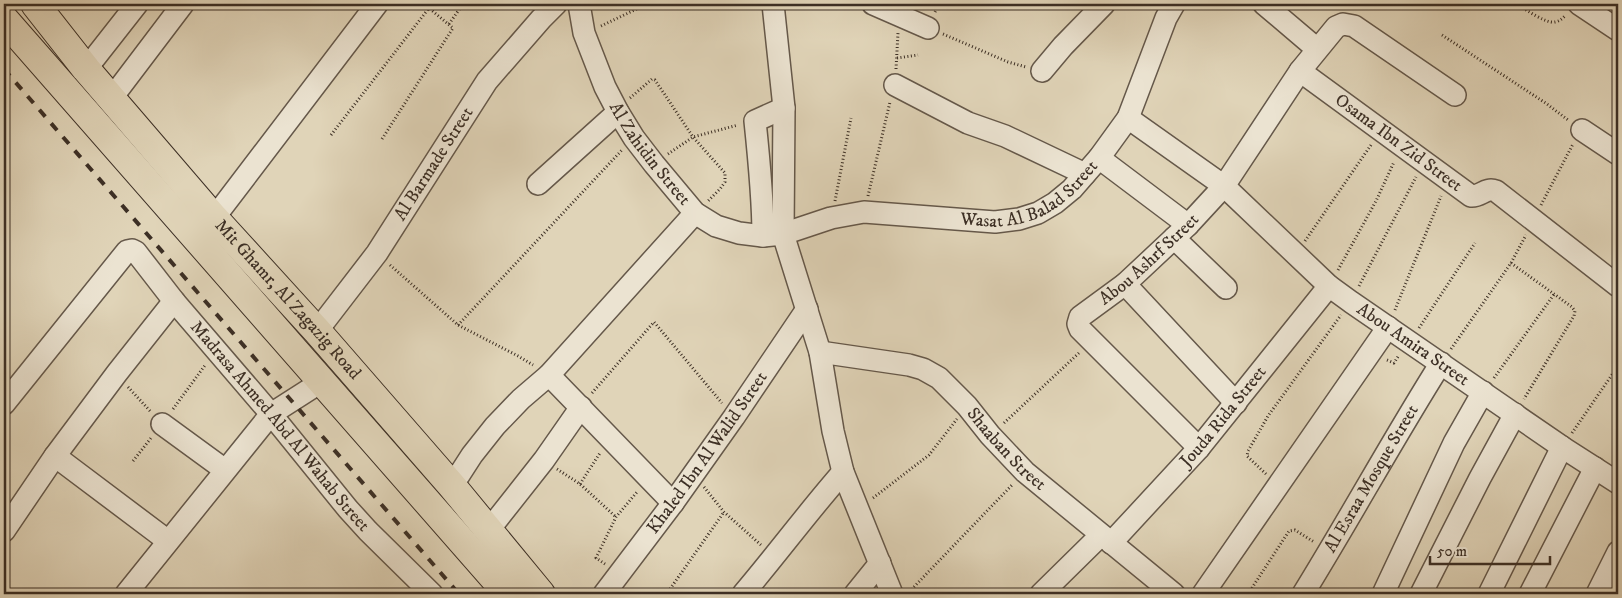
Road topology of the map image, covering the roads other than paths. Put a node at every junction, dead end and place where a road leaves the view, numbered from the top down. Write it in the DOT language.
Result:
graph roads {
  1 [pos="137,4"];
  2 [pos="183,4"];
  3 [pos="377,4"];
  4 [pos="556,4"];
  5 [pos="579,4"];
  6 [pos="773,4"];
  7 [pos="873,4"];
  8 [pos="1104,4"];
  9 [pos="1264,4"];
  10 [pos="39,5"];
  11 [pos="1576,6"];
  12 [pos="1165,8"];
  13 [pos="1612,18"];
  14 [pos="4,20"];
  15 [pos="928,28"];
  16 [pos="1318,49"];
  17 [pos="86,69"];
  18 [pos="1042,71"];
  19 [pos="1300,71"];
  20 [pos="894,85"];
  21 [pos="1455,95"];
  22 [pos="111,98"];
  23 [pos="784,108"];
  24 [pos="618,112"];
  25 [pos="1128,118"];
  26 [pos="1582,130"];
  27 [pos="1618,154"];
  28 [pos="1099,158"];
  29 [pos="1085,174"];
  30 [pos="538,184"];
  31 [pos="1224,186"];
  32 [pos="695,213"];
  33 [pos="214,218"];
  34 [pos="1181,231"];
  35 [pos="773,235"];
  36 [pos="1125,284"];
  37 [pos="1330,286"];
  38 [pos="1618,286"];
  39 [pos="1226,288"];
  40 [pos="174,301"];
  41 [pos="807,309"];
  42 [pos="1388,327"];
  43 [pos="317,331"];
  44 [pos="820,352"];
  45 [pos="1441,364"];
  46 [pos="549,374"];
  47 [pos="321,382"];
  48 [pos="1484,392"];
  49 [pos="1236,403"];
  50 [pos="4,404"];
  51 [pos="581,407"];
  52 [pos="271,414"];
  53 [pos="1515,414"];
  54 [pos="162,424"];
  55 [pos="1562,447"];
  56 [pos="1200,448"];
  57 [pos="55,456"];
  58 [pos="1596,468"];
  59 [pos="225,470"];
  60 [pos="843,472"];
  61 [pos="1618,483"];
  62 [pos="452,486"];
  63 [pos="673,503"];
  64 [pos="4,531"];
  65 [pos="488,531"];
  66 [pos="1106,539"];
  67 [pos="168,541"];
  68 [pos="1618,552"];
  69 [pos="880,563"];
  70 [pos="420,590"];
  71 [pos="126,594"];
  72 [pos="508,594"];
  73 [pos="541,594"];
  74 [pos="604,594"];
  75 [pos="744,594"];
  76 [pos="855,594"];
  77 [pos="892,594"];
  78 [pos="1041,594"];
  79 [pos="1174,594"];
  80 [pos="1203,594"];
  81 [pos="1303,594"];
  82 [pos="1383,594"];
  83 [pos="1421,594"];
  84 [pos="1489,594"];
  85 [pos="1530,594"];
  86 [pos="1597,594"];
  1 -- 17 [label="street"];
  2 -- 22 [label="street"];
  3 -- 33 [label="street"];
  4 -- 43 [label="street, Al Barmade Street"];
  5 -- 24 [label="street, Al Zahidin Street"];
  6 -- 23 [label="street"];
  7 -- 15 [label="street"];
  8 -- 18 [label="street"];
  9 -- 16 [label="street"];
  10 -- 17 [label="highway, Mit Ghamr, Al Zagazig Road"];
  11 -- 13 [label="street"];
  12 -- 25 [label="street, Wasat Al Balad Street"];
  14 -- 47 [label="highway, Mit Ghamr, Al Zagazig Road"];
  16 -- 19 [label="street, Abou Ashrf Street"];
  16 -- 21 [label="street, Abou Ashrf Street"];
  17 -- 22 [label="highway, Mit Ghamr, Al Zagazig Road"];
  19 -- 31 [label="street, Abou Ashrf Street"];
  19 -- 38 [label="street, Osama Ibn Zid Street"];
  20 -- 29 [label="street"];
  22 -- 33 [label="highway, Mit Ghamr, Al Zagazig Road"];
  23 -- 35 [label="street"];
  23 -- 35 [label="street"];
  24 -- 30 [label="street"];
  24 -- 32 [label="street, Al Zahidin Street"];
  25 -- 28 [label="street, Wasat Al Balad Street"];
  25 -- 31 [label="street, Abou Amira Street"];
  26 -- 27 [label="street"];
  28 -- 29 [label="street, Wasat Al Balad Street"];
  28 -- 34 [label="street"];
  29 -- 35 [label="street, Wasat Al Balad Street"];
  31 -- 34 [label="street, Abou Ashrf Street"];
  31 -- 37 [label="street, Abou Amira Street"];
  32 -- 35 [label="street, Al Zahidin Street"];
  32 -- 46 [label="street"];
  33 -- 43 [label="highway, Mit Ghamr, Al Zagazig Road"];
  34 -- 36 [label="street, Abou Ashrf Street"];
  34 -- 39 [label="street"];
  35 -- 41 [label="street"];
  36 -- 49 [label="street"];
  36 -- 56 [label="street, Abou Ashrf Street"];
  37 -- 42 [label="street, Abou Amira Street"];
  37 -- 49 [label="street, Jouda Rida Street"];
  40 -- 50 [label="street, Madrasa Ahmed Abd Al Wahab Street"];
  40 -- 52 [label="street, Madrasa Ahmed Abd Al Wahab Street"];
  40 -- 57 [label="street"];
  41 -- 44 [label="street"];
  41 -- 63 [label="street, Khaled Ibn Al Walid Street"];
  42 -- 45 [label="street, Abou Amira Street"];
  42 -- 80 [label="street"];
  43 -- 62 [label="highway, Mit Ghamr, Al Zagazig Road"];
  44 -- 60 [label="street"];
  44 -- 66 [label="street, Shaaban Street"];
  45 -- 48 [label="street, Abou Amira Street"];
  45 -- 81 [label="street, Al Esraa Mosque Street"];
  46 -- 51 [label="street"];
  46 -- 62 [label="street"];
  47 -- 52 [label="street"];
  47 -- 72 [label="highway, Mit Ghamr, Al Zagazig Road"];
  48 -- 53 [label="street, Abou Amira Street"];
  48 -- 82 [label="street"];
  49 -- 56 [label="street, Jouda Rida Street"];
  51 -- 63 [label="street"];
  51 -- 65 [label="street"];
  52 -- 59 [label="street"];
  52 -- 70 [label="street, Madrasa Ahmed Abd Al Wahab Street"];
  53 -- 55 [label="street, Abou Amira Street"];
  53 -- 83 [label="street"];
  54 -- 59 [label="street"];
  55 -- 58 [label="street, Abou Amira Street"];
  55 -- 84 [label="street"];
  56 -- 66 [label="street, Jouda Rida Street"];
  57 -- 64 [label="street"];
  57 -- 67 [label="street"];
  58 -- 61 [label="street, Abou Amira Street"];
  58 -- 85 [label="street"];
  59 -- 67 [label="street"];
  60 -- 69 [label="street"];
  60 -- 75 [label="street"];
  62 -- 65 [label="highway, Mit Ghamr, Al Zagazig Road"];
  63 -- 74 [label="street, Khaled Ibn Al Walid Street"];
  65 -- 73 [label="highway, Mit Ghamr, Al Zagazig Road"];
  66 -- 78 [label="street, Jouda Rida Street"];
  66 -- 79 [label="street, Shaaban Street"];
  67 -- 71 [label="street"];
  68 -- 86 [label="street"];
  69 -- 76 [label="street"];
  69 -- 77 [label="street"];
}
